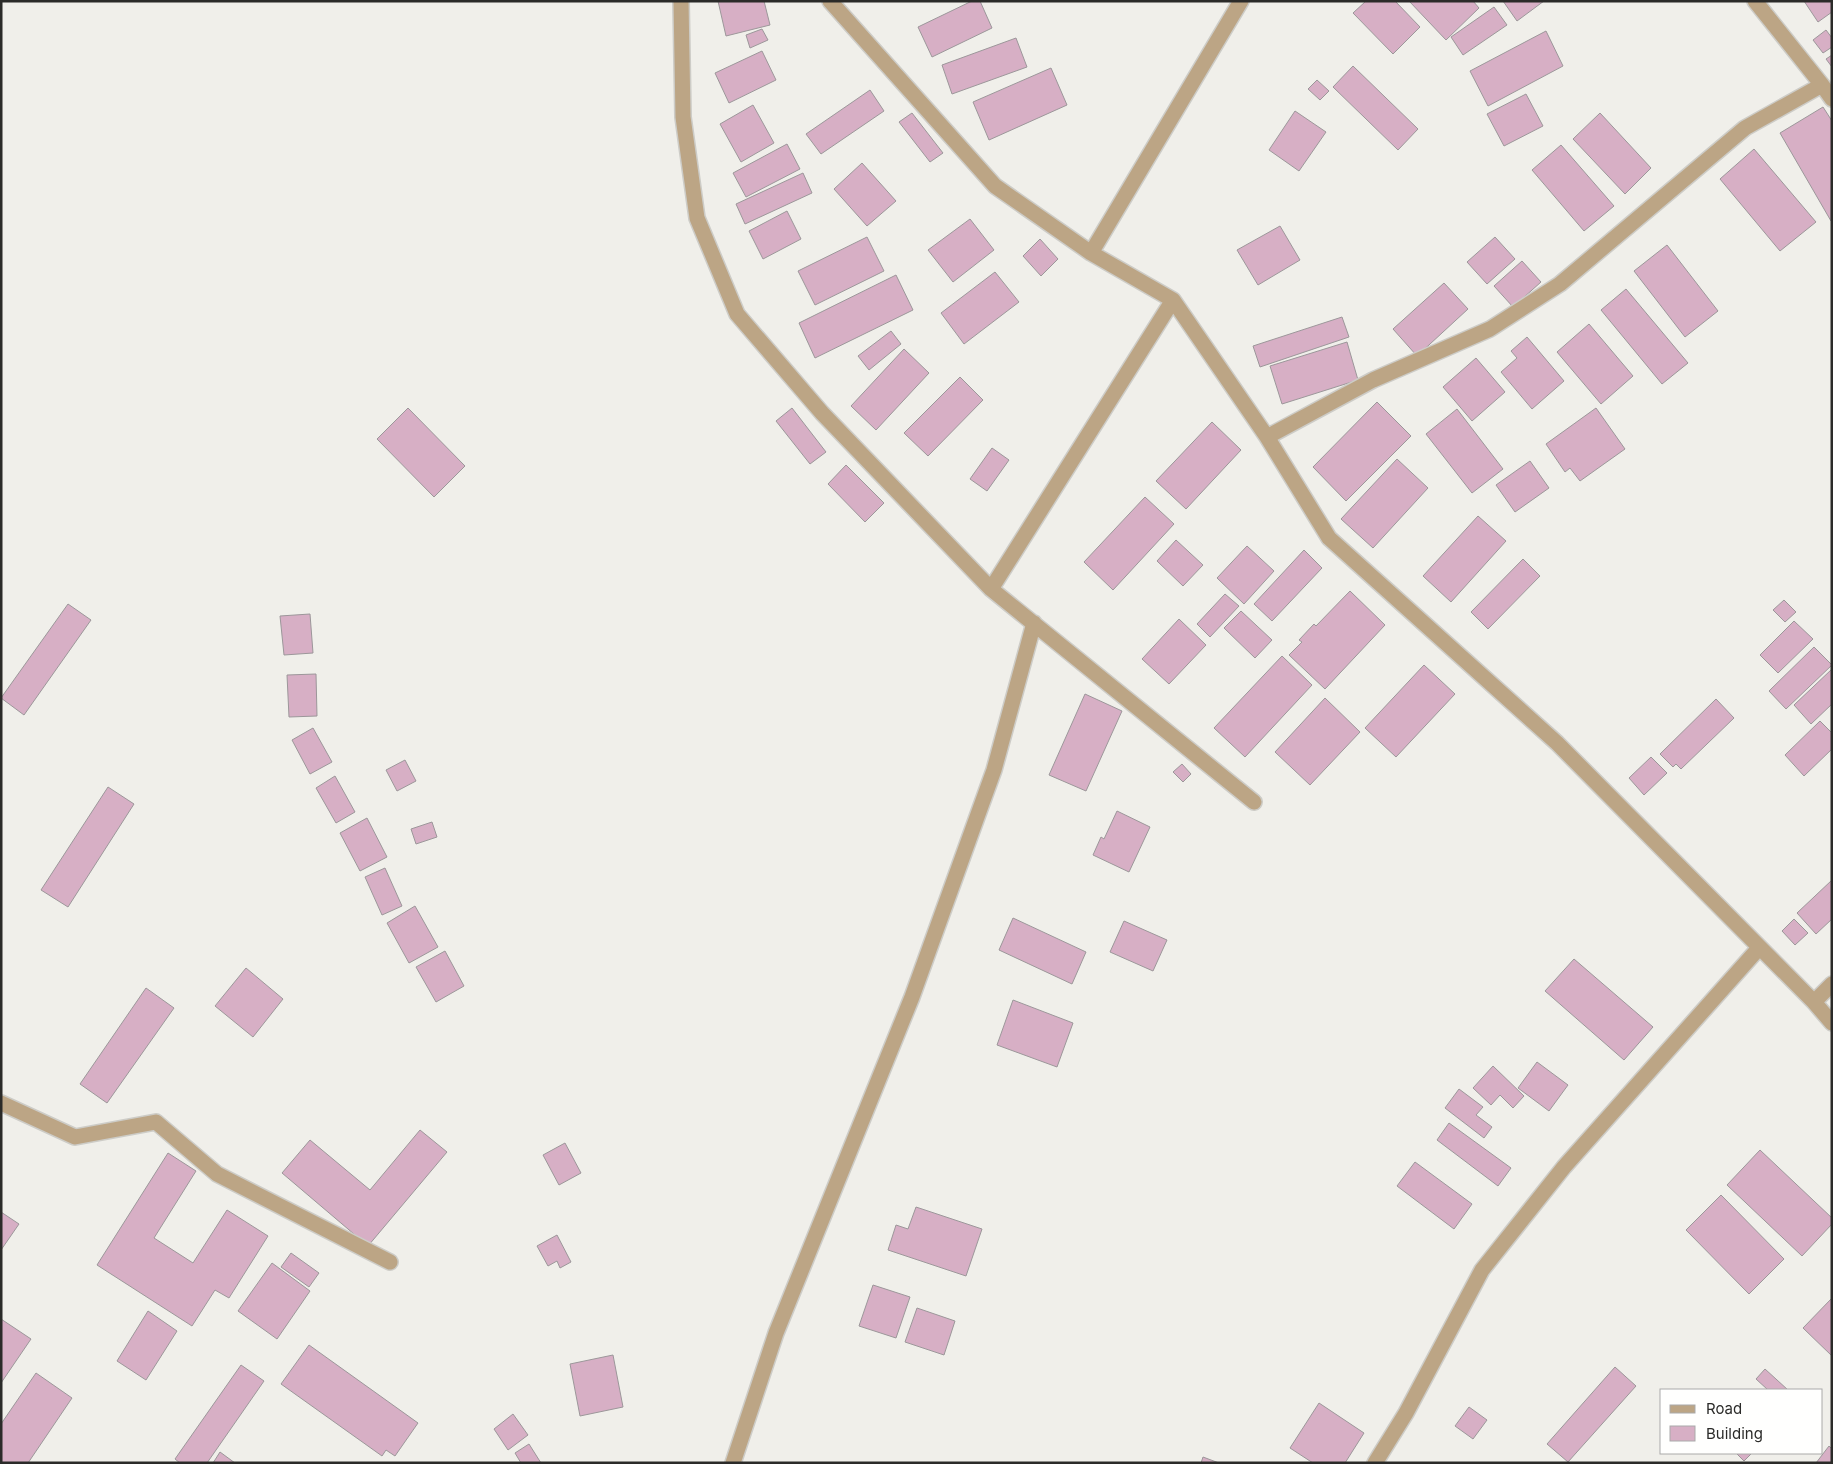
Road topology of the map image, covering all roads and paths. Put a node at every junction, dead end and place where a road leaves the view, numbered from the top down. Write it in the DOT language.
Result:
graph roads {
  1 [pos="681,1"];
  2 [pos="830,1"];
  3 [pos="1241,1"];
  4 [pos="1756,1"];
  5 [pos="1822,85"];
  6 [pos="1832,99"];
  7 [pos="1091,253"];
  8 [pos="1174,300"];
  9 [pos="1267,437"];
  10 [pos="991,589"];
  11 [pos="1034,623"];
  12 [pos="1254,802"];
  13 [pos="1759,948"];
  14 [pos="1832,984"];
  15 [pos="1814,1002"];
  16 [pos="1832,1023"];
  17 [pos="1,1103"];
  18 [pos="390,1262"];
  19 [pos="733,1463"];
  20 [pos="1375,1463"];
  1 -- 10 [label="street"];
  2 -- 7 [label="street"];
  3 -- 7 [label="street"];
  4 -- 5 [label="street"];
  5 -- 6 [label="street"];
  5 -- 9 [label="street"];
  7 -- 8 [label="street"];
  8 -- 9 [label="street"];
  8 -- 10 [label="street"];
  9 -- 13 [label="street"];
  10 -- 11 [label="street"];
  11 -- 12 [label="street"];
  11 -- 19 [label="street"];
  13 -- 15 [label="street"];
  13 -- 20 [label="street"];
  14 -- 15 [label="street"];
  15 -- 16 [label="street"];
  17 -- 18 [label="street"];
}
